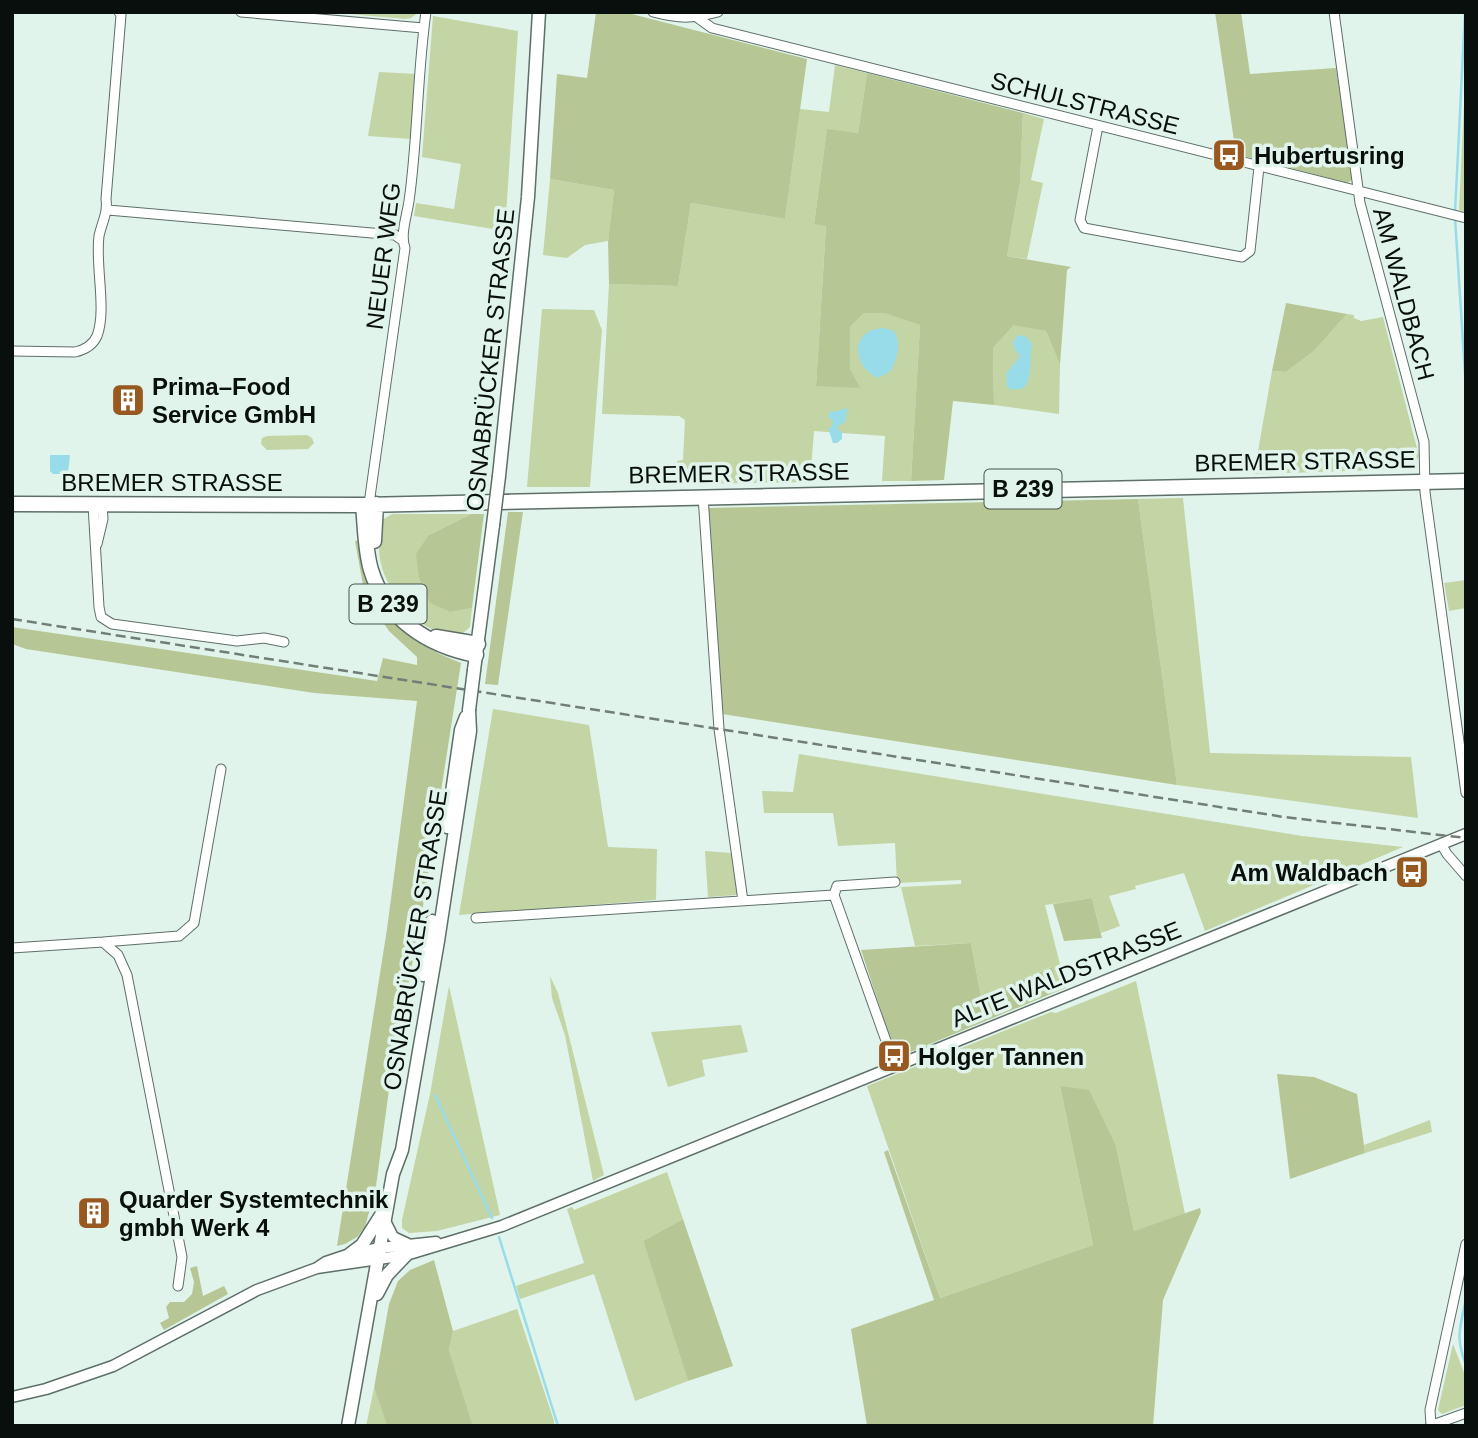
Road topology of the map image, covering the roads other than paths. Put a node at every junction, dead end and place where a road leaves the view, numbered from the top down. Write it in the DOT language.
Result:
graph roads {
  1 [pos="119,12"];
  2 [pos="241,12"];
  3 [pos="426,12"];
  4 [pos="539,12"];
  5 [pos="653,12"];
  6 [pos="718,12"];
  7 [pos="1334,12"];
  8 [pos="698,18"];
  9 [pos="423,28"];
  10 [pos="1098,126"];
  11 [pos="1259,167"];
  12 [pos="1359,191"];
  13 [pos="108,210"];
  14 [pos="1458,216"];
  15 [pos="402,240"];
  16 [pos="12,351"];
  17 [pos="1425,481"];
  18 [pos="1465,481"];
  19 [pos="703,496"];
  20 [pos="12,504"];
  21 [pos="369,504"];
  22 [pos="97,505"];
  23 [pos="284,642"];
  24 [pos="476,656"];
  25 [pos="221,769"];
  26 [pos="1466,793"];
  27 [pos="1466,834"];
  28 [pos="1441,844"];
  29 [pos="1466,876"];
  30 [pos="895,882"];
  31 [pos="834,895"];
  32 [pos="743,901"];
  33 [pos="476,918"];
  34 [pos="103,942"];
  35 [pos="12,948"];
  36 [pos="895,1066"];
  37 [pos="389,1199"];
  38 [pos="385,1221"];
  39 [pos="1466,1244"];
  40 [pos="407,1249"];
  41 [pos="380,1253"];
  42 [pos="352,1258"];
  43 [pos="374,1285"];
  44 [pos="178,1286"];
  45 [pos="370,1307"];
  46 [pos="12,1397"];
  47 [pos="1466,1413"];
  48 [pos="348,1426"];
  49 [pos="1431,1426"];
  1 -- 13 [label="street"];
  2 -- 9 [label="street"];
  3 -- 9 [label="street, NEUER WEG"];
  4 -- 24 [label="main road, OSNABRÜCKER STRASSE, bridge"];
  5 -- 8 [label="street"];
  6 -- 8 [label="street"];
  7 -- 12 [label="street, AM WALDBACH"];
  8 -- 10 [label="street, SCHULSTRASSE"];
  9 -- 15 [label="street, NEUER WEG"];
  10 -- 11 [label="street, SCHULSTRASSE"];
  10 -- 11 [label="street"];
  11 -- 12 [label="street, SCHULSTRASSE"];
  12 -- 14 [label="street, SCHULSTRASSE"];
  12 -- 17 [label="street, AM WALDBACH"];
  13 -- 15 [label="street"];
  13 -- 16 [label="street"];
  15 -- 21 [label="street, NEUER WEG"];
  17 -- 18 [label="main road, BREMER STRASSE / B 239"];
  17 -- 19 [label="main road, BREMER STRASSE / B 239"];
  17 -- 26 [label="street, AM WALDBACH"];
  19 -- 21 [label="main road, BREMER STRASSE / B 239"];
  19 -- 32 [label="street"];
  20 -- 22 [label="main road, BREMER STRASSE / B 239"];
  21 -- 22 [label="main road, BREMER STRASSE / B 239"];
  21 -- 24 [label="main road, B 239"];
  22 -- 23 [label="street"];
  24 -- 37 [label="main road, OSNABRÜCKER STRASSE, bridge"];
  25 -- 34 [label="street"];
  27 -- 28 [label="street, ALTE WALDSTRASSE"];
  28 -- 29 [label="street"];
  28 -- 36 [label="street, ALTE WALDSTRASSE"];
  30 -- 31 [label="street"];
  31 -- 32 [label="street"];
  31 -- 36 [label="street"];
  32 -- 33 [label="street"];
  34 -- 35 [label="street"];
  34 -- 44 [label="street"];
  36 -- 40 [label="street, ALTE WALDSTRASSE"];
  37 -- 38 [label="main road, OSNABRÜCKER STRASSE"];
  37 -- 42 [label="main road"];
  38 -- 40 [label="street"];
  38 -- 41 [label="main road, OSNABRÜCKER STRASSE"];
  39 -- 49 [label="street"];
  40 -- 41 [label="street, ALTE WALDSTRASSE"];
  40 -- 45 [label="main road"];
  41 -- 42 [label="street, ALTE WALDSTRASSE"];
  41 -- 43 [label="main road, OSNABRÜCKER STRASSE"];
  42 -- 43 [label="street"];
  42 -- 46 [label="street, ALTE WALDSTRASSE"];
  43 -- 45 [label="main road, OSNABRÜCKER STRASSE"];
  45 -- 48 [label="main road, OSNABRÜCKER STRASSE"];
  47 -- 49 [label="street"];
}
